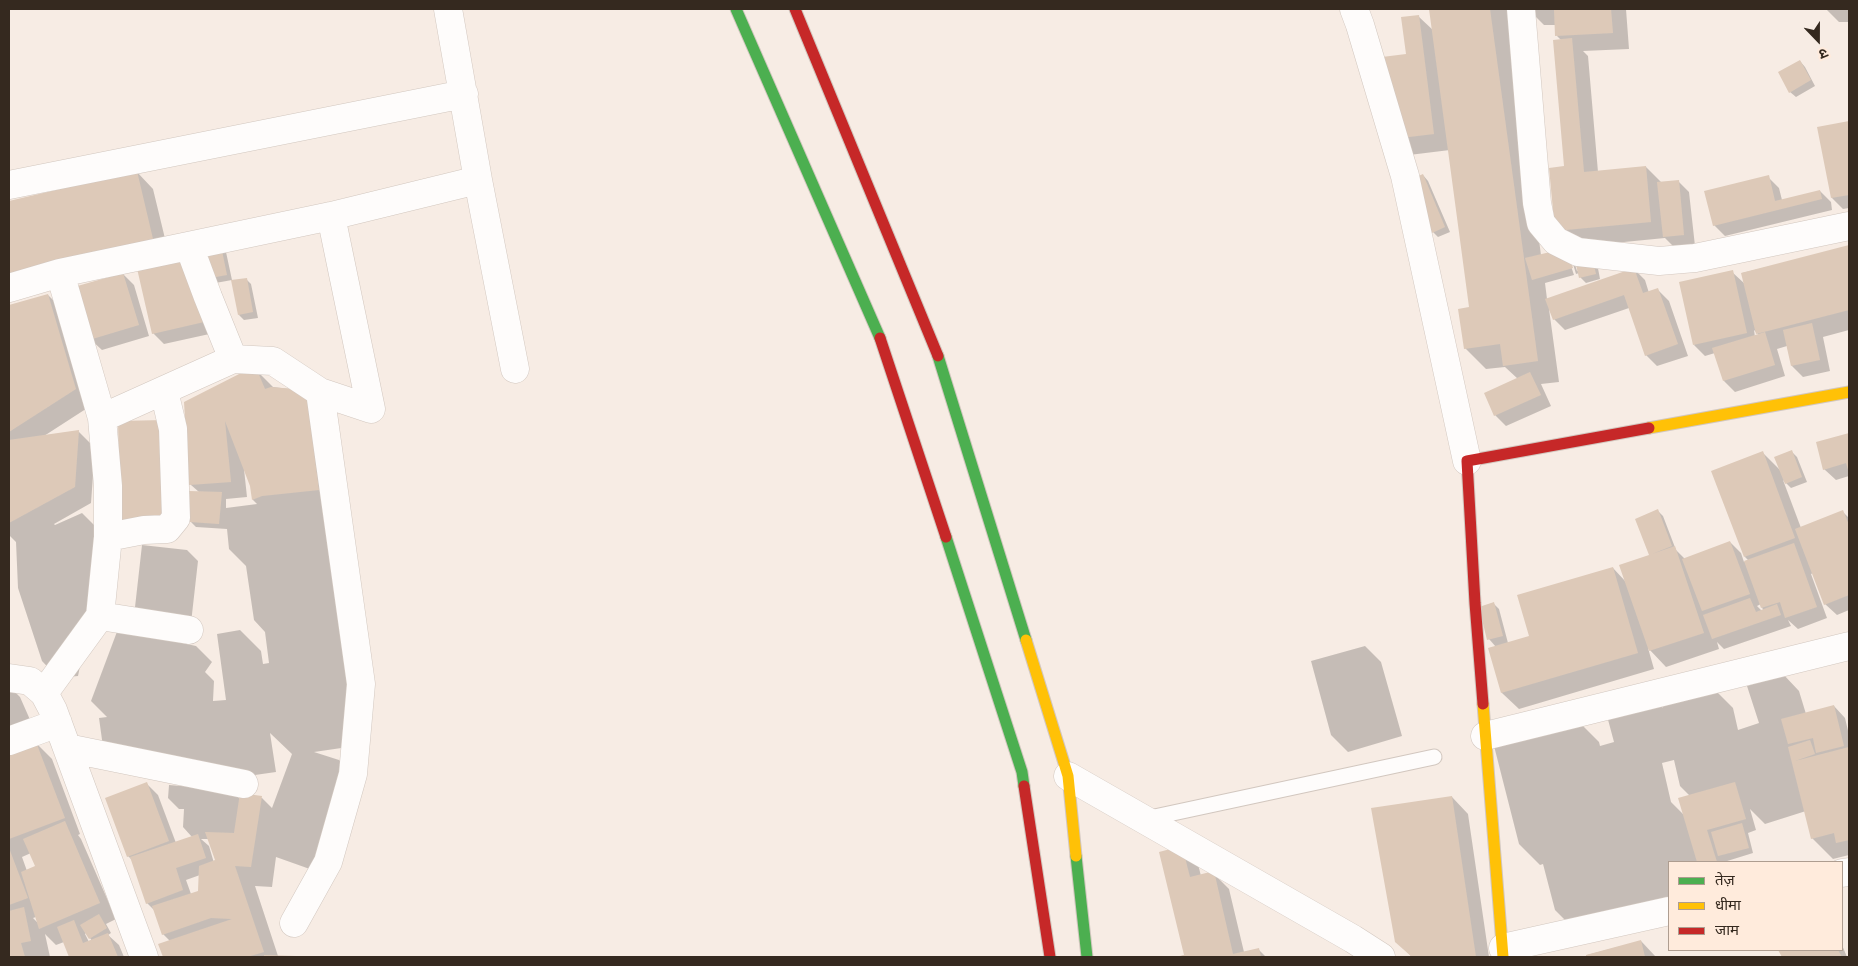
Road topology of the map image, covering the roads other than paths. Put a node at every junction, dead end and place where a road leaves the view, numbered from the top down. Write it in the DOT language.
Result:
graph roads {
  1 [pos="448,9"];
  2 [pos="736,9"];
  3 [pos="795,9"];
  4 [pos="1354,9"];
  5 [pos="1521,9"];
  6 [pos="464,94"];
  7 [pos="478,180"];
  8 [pos="9,185"];
  9 [pos="331,216"];
  10 [pos="1849,226"];
  11 [pos="189,246"];
  12 [pos="60,273"];
  13 [pos="9,288"];
  14 [pos="233,359"];
  15 [pos="515,369"];
  16 [pos="164,391"];
  17 [pos="320,392"];
  18 [pos="1849,392"];
  19 [pos="102,418"];
  20 [pos="1467,461"];
  21 [pos="108,537"];
  22 [pos="100,616"];
  23 [pos="189,630"];
  24 [pos="1849,646"];
  25 [pos="9,678"];
  26 [pos="44,693"];
  27 [pos="62,735"];
  28 [pos="1485,736"];
  29 [pos="9,741"];
  30 [pos="1434,757"];
  31 [pos="1068,776"];
  32 [pos="244,784"];
  33 [pos="1144,820"];
  34 [pos="1668,912"];
  35 [pos="294,923"];
  36 [pos="1354,948"];
  37 [pos="1503,953"];
  38 [pos="144,957"];
  39 [pos="1050,957"];
  40 [pos="1087,957"];
  41 [pos="1381,957"];
  1 -- 6 [label="street"];
  2 -- 39 [label="main road"];
  3 -- 31 [label="main road"];
  4 -- 20 [label="street"];
  5 -- 10 [label="street"];
  6 -- 7 [label="street"];
  6 -- 8 [label="street"];
  7 -- 9 [label="street"];
  7 -- 15 [label="street"];
  9 -- 11 [label="street"];
  9 -- 17 [label="street"];
  11 -- 12 [label="street"];
  11 -- 14 [label="street"];
  12 -- 13 [label="street"];
  12 -- 19 [label="street"];
  14 -- 16 [label="street"];
  14 -- 17 [label="street"];
  16 -- 19 [label="street"];
  16 -- 21 [label="street"];
  17 -- 35 [label="street"];
  18 -- 20 [label="main road"];
  19 -- 21 [label="street"];
  20 -- 28 [label="main road"];
  21 -- 22 [label="street"];
  22 -- 23 [label="street"];
  22 -- 26 [label="street"];
  24 -- 28 [label="street"];
  25 -- 26 [label="street"];
  26 -- 27 [label="street"];
  27 -- 29 [label="street"];
  27 -- 32 [label="street"];
  27 -- 38 [label="street"];
  28 -- 37 [label="main road"];
  30 -- 33 [label="lane"];
  31 -- 33 [label="street"];
  31 -- 40 [label="main road"];
  33 -- 36 [label="street"];
  34 -- 37 [label="street"];
  36 -- 41 [label="street"];
}
